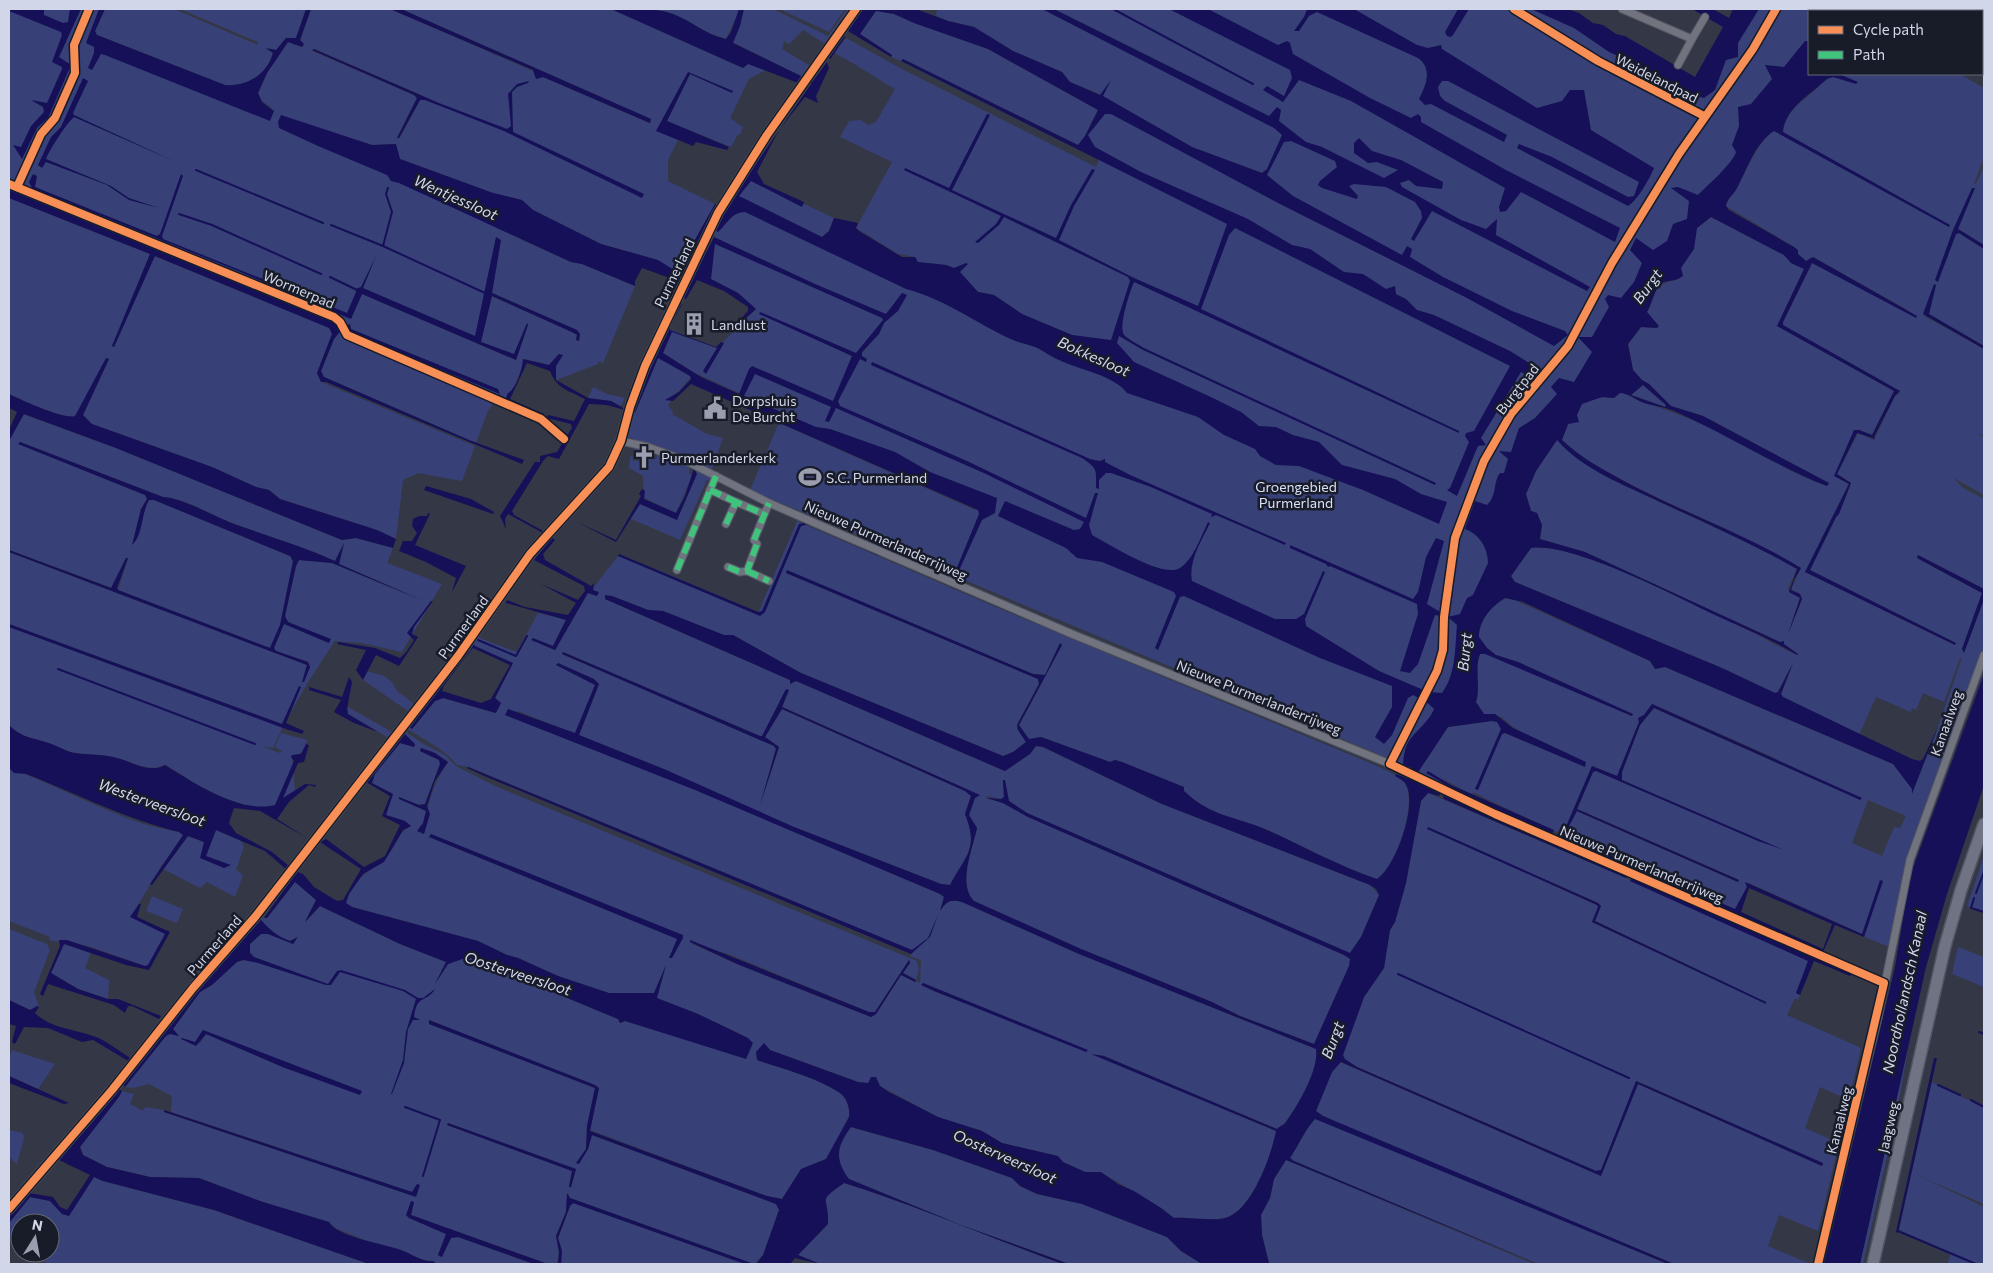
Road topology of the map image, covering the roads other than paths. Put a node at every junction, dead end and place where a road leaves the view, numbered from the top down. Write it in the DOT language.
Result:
graph roads {
  1 [pos="856,9"];
  2 [pos="1622,9"];
  3 [pos="1705,17"];
  4 [pos="1692,39"];
  5 [pos="1678,65"];
  6 [pos="621,441"];
  7 [pos="716,476"];
  8 [pos="710,490"];
  9 [pos="736,502"];
  10 [pos="769,503"];
  11 [pos="764,514"];
  12 [pos="726,524"];
  13 [pos="728,567"];
  14 [pos="677,570"];
  15 [pos="747,571"];
  16 [pos="769,581"];
  17 [pos="1984,655"];
  18 [pos="1984,824"];
  19 [pos="1884,983"];
  20 [pos="9,1209"];
  21 [pos="1818,1264"];
  22 [pos="1873,1264"];
  1 -- 6 [label="street, Purmerland"];
  2 -- 4 [label="street"];
  3 -- 4 [label="street"];
  4 -- 5 [label="street"];
  6 -- 7 [label="street, Nieuwe Purmerlanderrijweg"];
  6 -- 20 [label="street, Purmerland"];
  7 -- 8 [label="street"];
  7 -- 10 [label="street, Nieuwe Purmerlanderrijweg"];
  8 -- 9 [label="street"];
  8 -- 14 [label="street"];
  9 -- 11 [label="street"];
  9 -- 12 [label="street"];
  10 -- 11 [label="street"];
  10 -- 19 [label="street, Nieuwe Purmerlanderrijweg"];
  11 -- 15 [label="street"];
  13 -- 15 [label="street"];
  15 -- 16 [label="street"];
  17 -- 19 [label="street, Kanaalweg"];
  18 -- 22 [label="main road, Jaagweg"];
  19 -- 21 [label="street, Kanaalweg"];
}
